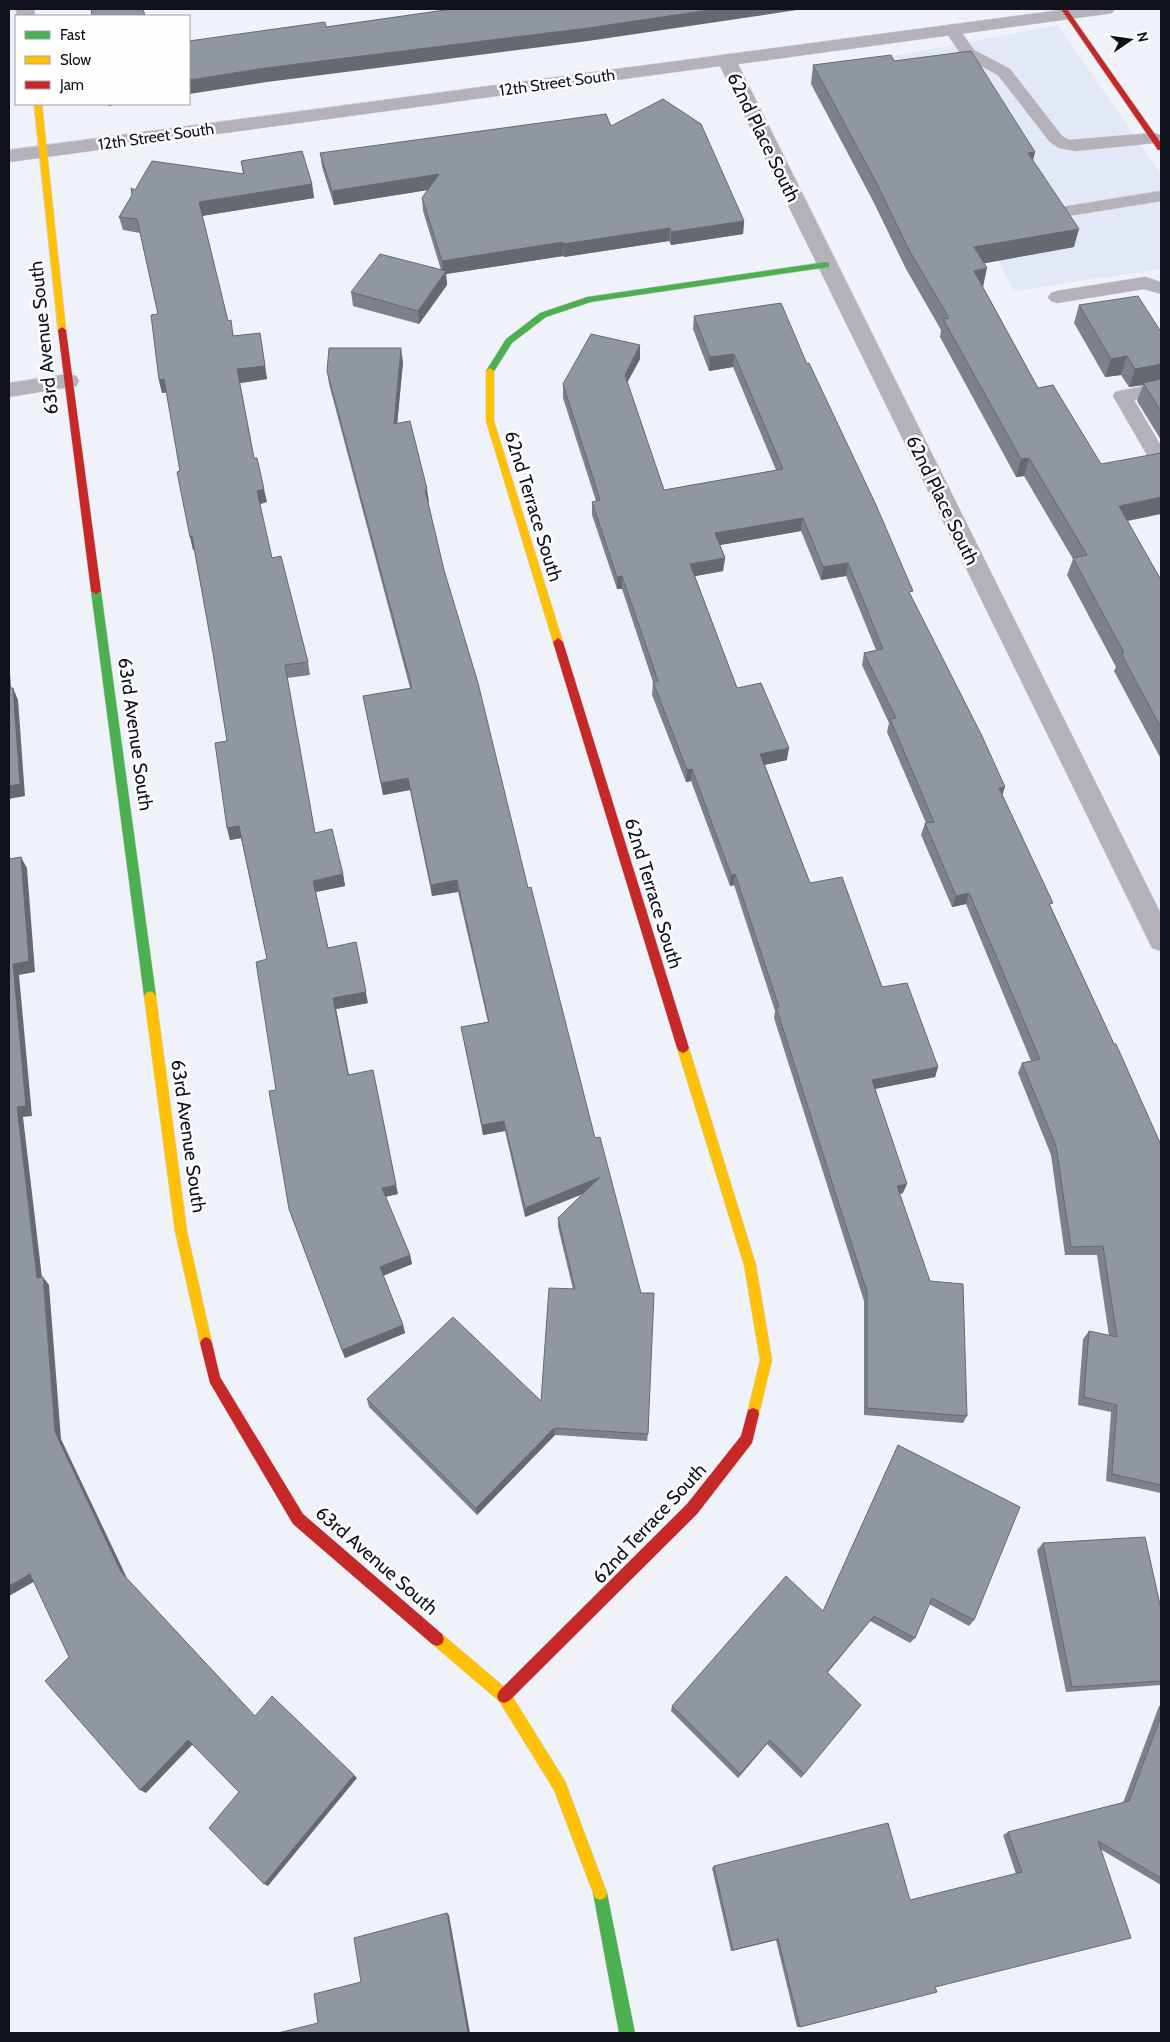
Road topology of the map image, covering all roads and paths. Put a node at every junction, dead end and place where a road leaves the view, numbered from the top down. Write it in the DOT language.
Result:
graph roads {
  1 [pos="1106,9"];
  2 [pos="1066,11"];
  3 [pos="952,29"];
  4 [pos="726,59"];
  5 [pos="38,105"];
  6 [pos="1158,143"];
  7 [pos="44,152"];
  8 [pos="9,156"];
  9 [pos="1161,196"];
  10 [pos="1062,212"];
  11 [pos="826,265"];
  12 [pos="1161,288"];
  13 [pos="1057,296"];
  14 [pos="68,381"];
  15 [pos="1161,389"];
  16 [pos="9,390"];
  17 [pos="1161,462"];
  18 [pos="1161,940"];
  19 [pos="504,1696"];
  20 [pos="626,2033"];
  1 -- 2 [label="street, 12th Street South"];
  2 -- 3 [label="street, 12th Street South"];
  2 -- 6 [label="street"];
  3 -- 4 [label="street, 12th Street South"];
  3 -- 6 [label="lane"];
  4 -- 7 [label="street, 12th Street South"];
  4 -- 11 [label="street, 62nd Place South"];
  5 -- 7 [label="street, 63rd Avenue South"];
  7 -- 8 [label="street, 12th Street South"];
  7 -- 14 [label="street, 63rd Avenue South"];
  9 -- 10 [label="lane"];
  11 -- 18 [label="street, 62nd Place South"];
  11 -- 19 [label="street, 62nd Terrace South"];
  12 -- 13 [label="lane"];
  14 -- 16 [label="street"];
  14 -- 19 [label="street, 63rd Avenue South"];
  15 -- 17 [label="lane"];
  19 -- 20 [label="street, 63rd Avenue South"];
}
